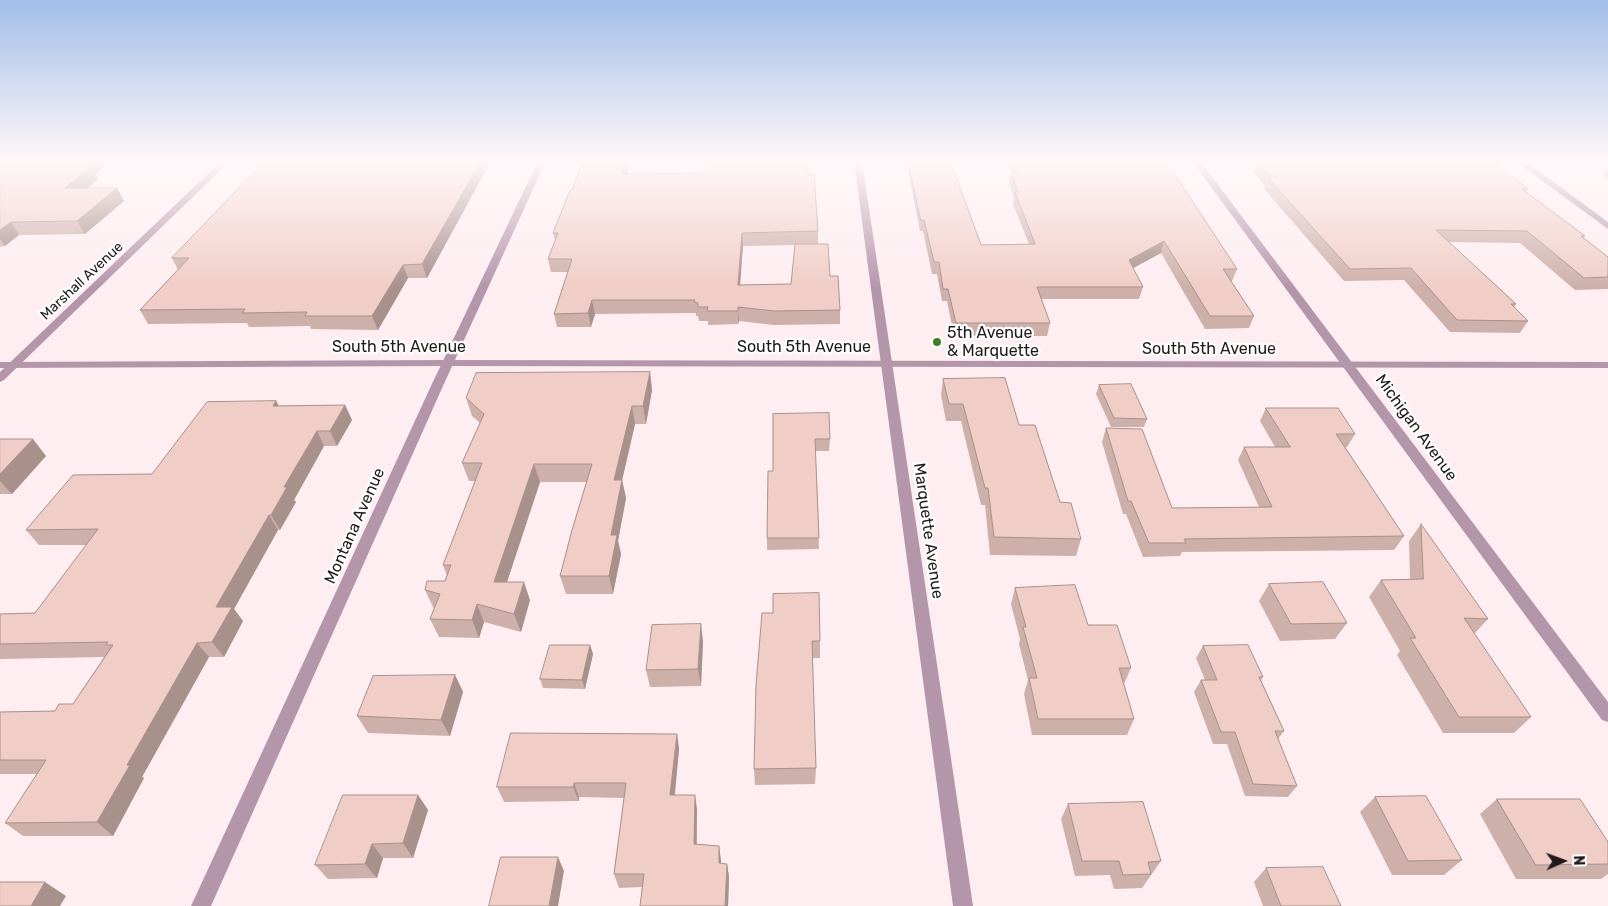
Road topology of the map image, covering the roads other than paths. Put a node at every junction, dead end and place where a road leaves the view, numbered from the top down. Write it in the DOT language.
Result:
graph roads {
  1 [pos="182,203"];
  2 [pos="522,203"];
  3 [pos="864,203"];
  4 [pos="1228,203"];
  5 [pos="1577,203"];
  6 [pos="1608,226"];
  7 [pos="448,362"];
  8 [pos="886,363"];
  9 [pos="0,365"];
  10 [pos="13,365"];
  11 [pos="1349,365"];
  12 [pos="1608,365"];
  13 [pos="0,378"];
  14 [pos="1608,715"];
  15 [pos="201,906"];
  16 [pos="963,906"];
  1 -- 10 [label="street, Marshall Avenue"];
  2 -- 7 [label="street, Montana Avenue"];
  3 -- 8 [label="street, Marquette Avenue"];
  4 -- 11 [label="street, Michigan Avenue"];
  5 -- 6 [label="street"];
  7 -- 8 [label="street, South 5th Avenue"];
  7 -- 10 [label="street, South 5th Avenue"];
  7 -- 15 [label="street, Montana Avenue"];
  8 -- 11 [label="street, South 5th Avenue"];
  8 -- 16 [label="street, Marquette Avenue"];
  9 -- 10 [label="street, South 5th Avenue"];
  10 -- 13 [label="street, Marshall Avenue"];
  11 -- 12 [label="street, South 5th Avenue"];
  11 -- 14 [label="street, Michigan Avenue"];
}
